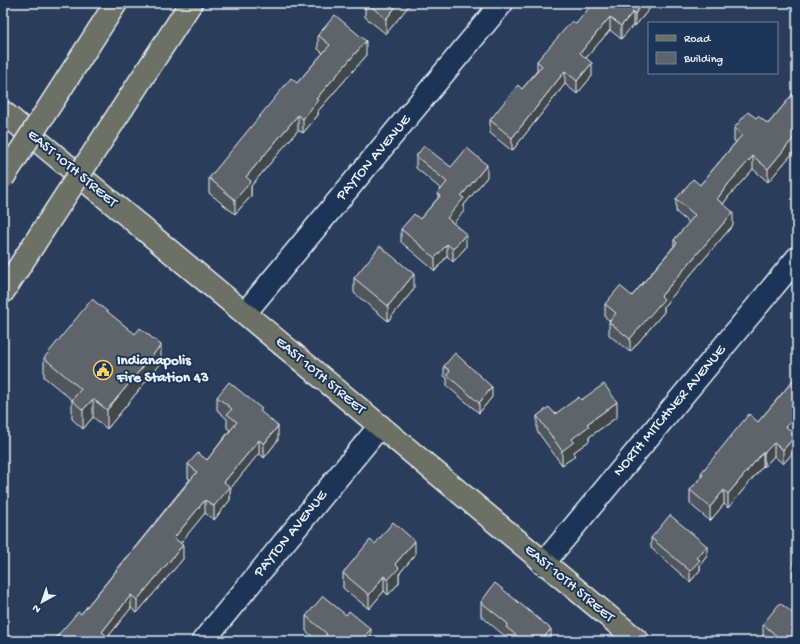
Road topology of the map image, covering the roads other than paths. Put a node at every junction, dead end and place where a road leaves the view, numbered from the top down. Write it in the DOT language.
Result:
graph roads {
  1 [pos="116,3"];
  2 [pos="190,3"];
  3 [pos="502,3"];
  4 [pos="3,112"];
  5 [pos="3,178"];
  6 [pos="797,258"];
  7 [pos="3,292"];
  8 [pos="245,313"];
  9 [pos="380,426"];
  10 [pos="544,564"];
  11 [pos="203,641"];
  12 [pos="638,641"];
  1 -- 5 [label="main road, bridge"];
  2 -- 7 [label="main road, bridge"];
  3 -- 8 [label="street, PAYTON AVENUE"];
  4 -- 8 [label="main road, EAST 10TH STREET"];
  6 -- 10 [label="street, NORTH MITCHNER AVENUE"];
  8 -- 9 [label="main road, EAST 10TH STREET"];
  9 -- 10 [label="main road, EAST 10TH STREET"];
  9 -- 11 [label="street, PAYTON AVENUE"];
  10 -- 12 [label="main road, EAST 10TH STREET"];
}
